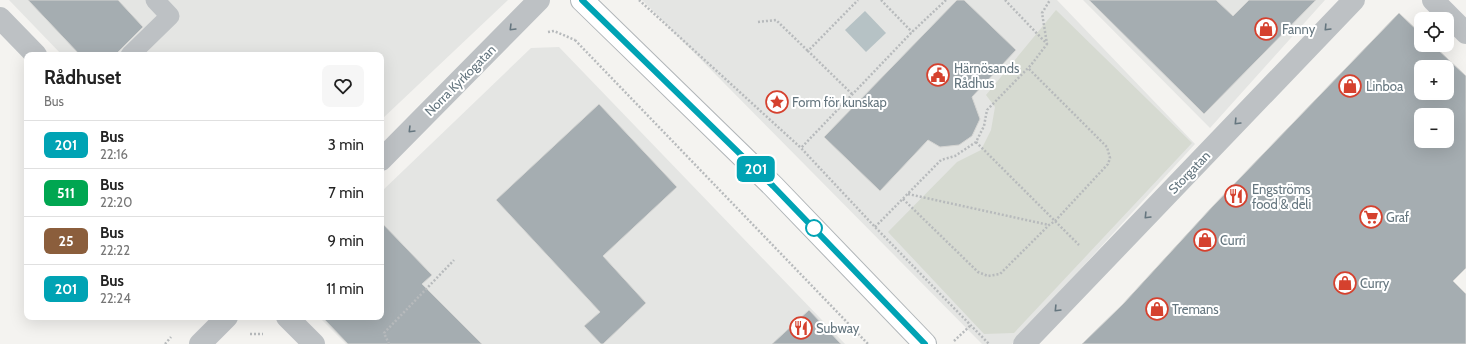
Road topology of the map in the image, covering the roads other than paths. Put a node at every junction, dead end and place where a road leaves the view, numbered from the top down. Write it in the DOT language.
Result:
graph roads {
  1 [pos="155,0"];
  2 [pos="539,0"];
  3 [pos="582,0"];
  4 [pos="1354,0"];
  5 [pos="1433,0"];
  6 [pos="0,18"];
  7 [pos="1466,34"];
  8 [pos="33,52"];
  9 [pos="133,52"];
  10 [pos="384,157"];
  11 [pos="224,320"];
  12 [pos="290,320"];
  13 [pos="200,344"];
  14 [pos="314,344"];
  15 [pos="925,344"];
  16 [pos="1024,344"];
  1 -- 9 [label="lane"];
  2 -- 10 [label="street, Norra Kyrkogatan, one-way"];
  3 -- 15 [label="main road"];
  4 -- 16 [label="street, Storgatan, one-way"];
  5 -- 7 [label="street"];
  6 -- 8 [label="street"];
  11 -- 13 [label="street"];
  12 -- 14 [label="street"];
}
